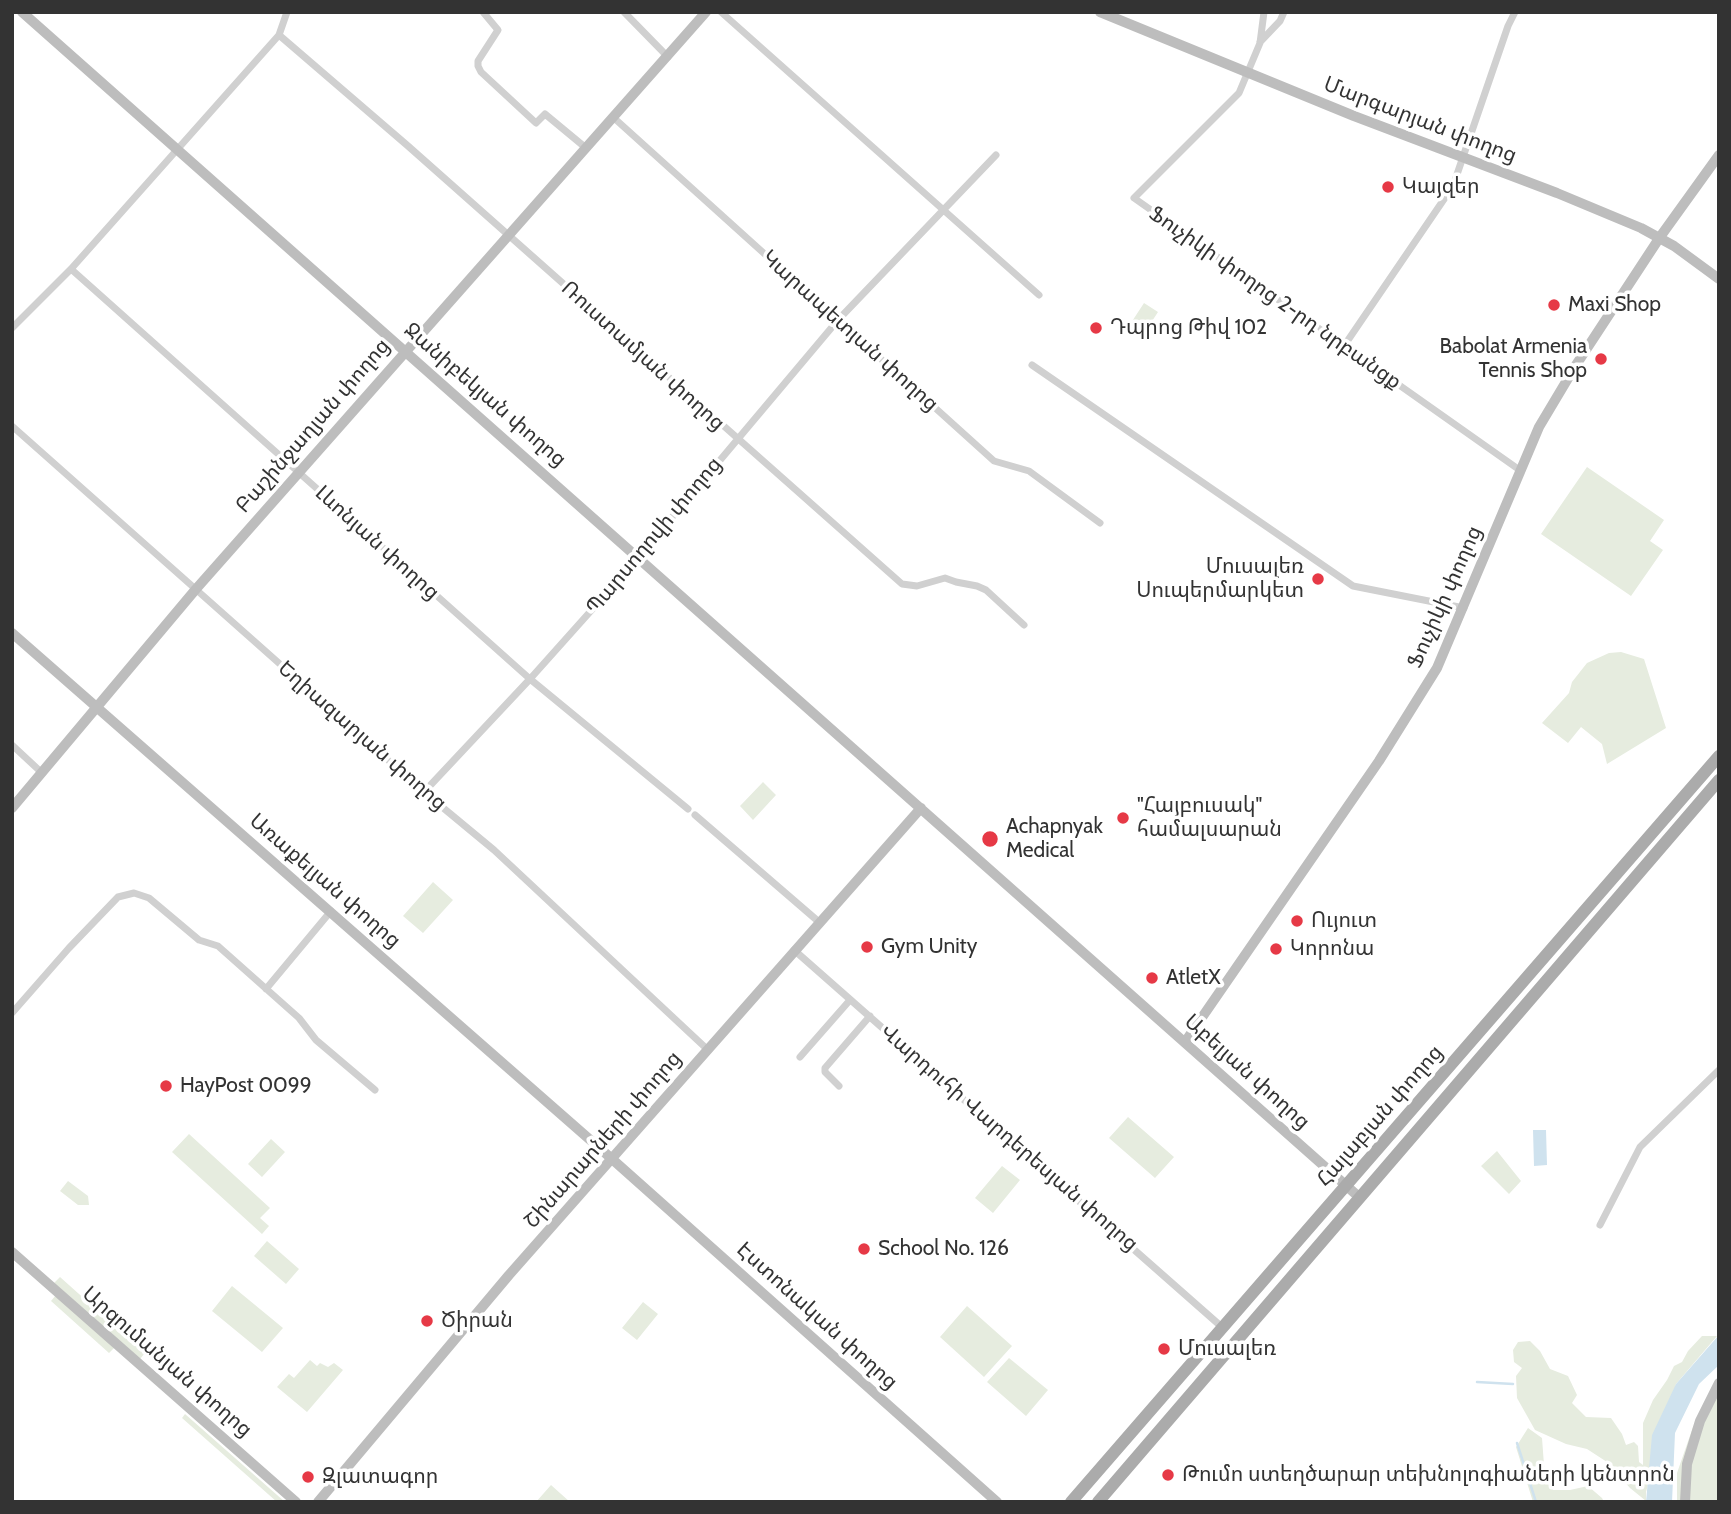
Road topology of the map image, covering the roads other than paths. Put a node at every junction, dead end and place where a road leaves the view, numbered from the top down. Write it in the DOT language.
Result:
graph roads {
  1 [pos="22,12"];
  2 [pos="287,12"];
  3 [pos="482,12"];
  4 [pos="624,12"];
  5 [pos="706,12"];
  6 [pos="720,12"];
  7 [pos="1100,12"];
  8 [pos="1106,12"];
  9 [pos="1284,12"];
  10 [pos="1515,12"];
  11 [pos="1264,13"];
  12 [pos="1280,21"];
  13 [pos="279,35"];
  14 [pos="1260,43"];
  15 [pos="668,57"];
  16 [pos="1248,72"];
  17 [pos="614,118"];
  18 [pos="586,148"];
  19 [pos="177,149"];
  20 [pos="996,155"];
  21 [pos="1719,155"];
  22 [pos="1463,158"];
  23 [pos="943,209"];
  24 [pos="509,235"];
  25 [pos="1660,236"];
  26 [pos="71,270"];
  27 [pos="1719,277"];
  28 [pos="1039,295"];
  29 [pos="838,320"];
  30 [pos="12,328"];
  31 [pos="1343,346"];
  32 [pos="405,350"];
  33 [pos="1032,365"];
  34 [pos="12,426"];
  35 [pos="736,439"];
  36 [pos="1521,471"];
  37 [pos="298,473"];
  38 [pos="1100,523"];
  39 [pos="638,557"];
  40 [pos="195,589"];
  41 [pos="1464,608"];
  42 [pos="1024,625"];
  43 [pos="12,633"];
  44 [pos="530,679"];
  45 [pos="96,707"];
  46 [pos="12,745"];
  47 [pos="1719,756"];
  48 [pos="41,772"];
  49 [pos="1719,780"];
  50 [pos="425,792"];
  51 [pos="12,808"];
  52 [pos="921,808"];
  53 [pos="331,911"];
  54 [pos="1580,916"];
  55 [pos="819,922"];
  56 [pos="1592,926"];
  57 [pos="794,950"];
  58 [pos="266,989"];
  59 [pos="850,1000"];
  60 [pos="12,1013"];
  61 [pos="870,1016"];
  62 [pos="1185,1042"];
  63 [pos="708,1049"];
  64 [pos="800,1057"];
  65 [pos="1719,1070"];
  66 [pos="839,1086"];
  67 [pos="375,1090"];
  68 [pos="1426,1092"];
  69 [pos="1439,1104"];
  70 [pos="612,1159"];
  71 [pos="1346,1185"];
  72 [pos="1359,1197"];
  73 [pos="1600,1224"];
  74 [pos="12,1252"];
  75 [pos="1223,1328"];
  76 [pos="1719,1383"];
  77 [pos="296,1502"];
  78 [pos="318,1502"];
  79 [pos="997,1502"];
  80 [pos="1071,1502"];
  81 [pos="1098,1502"];
  82 [pos="1685,1502"];
  1 -- 19 [label="main road, Ջանիբեկյան փողոց"];
  2 -- 13 [label="street"];
  3 -- 18 [label="street"];
  4 -- 15 [label="street"];
  5 -- 15 [label="main road, Բաշինջաղյան փողոց"];
  6 -- 23 [label="street"];
  7 -- 16 [label="main road, Մարգարյան փողոց"];
  8 -- 16 [label="main road, Մարգարյան փողոց"];
  9 -- 12 [label="street"];
  10 -- 22 [label="street"];
  11 -- 12 [label="street"];
  11 -- 14 [label="street"];
  12 -- 14 [label="street"];
  13 -- 19 [label="street"];
  13 -- 24 [label="street, Ռուստամյան փողոց"];
  14 -- 16 [label="street"];
  15 -- 17 [label="main road, Բաշինջաղյան փողոց"];
  16 -- 22 [label="main road, Մարգարյան փողոց"];
  16 -- 31 [label="street, Ֆուչիկի փողոց 2-րդ նրբանցք"];
  17 -- 18 [label="main road, Բաշինջաղյան փողոց"];
  17 -- 29 [label="street, Կարապետյան փողոց"];
  18 -- 24 [label="main road, Բաշինջաղյան փողոց"];
  19 -- 26 [label="street"];
  19 -- 32 [label="main road, Ջանիբեկյան փողոց"];
  20 -- 23 [label="street, Պարսողովի փողոց"];
  21 -- 25 [label="main road, Ֆուչիկի փողոց"];
  22 -- 25 [label="main road, Մարգարյան փողոց"];
  22 -- 31 [label="street"];
  23 -- 28 [label="street"];
  23 -- 29 [label="street, Պարսողովի փողոց"];
  24 -- 32 [label="main road, Բաշինջաղյան փողոց"];
  24 -- 35 [label="street, Ռուստամյան փողոց"];
  25 -- 27 [label="main road, Մարգարյան փողոց"];
  25 -- 36 [label="main road, Ֆուչիկի փողոց"];
  26 -- 30 [label="street"];
  26 -- 37 [label="street, Լևոնյան փողոց"];
  29 -- 35 [label="street, Պարսողովի փողոց"];
  29 -- 38 [label="street, Կարապետյան փողոց"];
  31 -- 36 [label="street, Ֆուչիկի փողոց 2-րդ նրբանցք"];
  32 -- 37 [label="main road, Բաշինջաղյան փողոց"];
  32 -- 39 [label="main road, Ջանիբեկյան փողոց"];
  33 -- 41 [label="street"];
  34 -- 40 [label="street, Եղիազարյան փողոց"];
  35 -- 39 [label="street, Պարսողովի փողոց"];
  35 -- 42 [label="street, Ռուստամյան փողոց"];
  36 -- 41 [label="main road, Ֆուչիկի փողոց"];
  37 -- 40 [label="main road, Բաշինջաղյան փողոց"];
  37 -- 44 [label="street, Լևոնյան փողոց"];
  39 -- 44 [label="street, Պարսողովի փողոց"];
  39 -- 52 [label="main road, Ջանիբեկյան փողոց"];
  40 -- 45 [label="main road, Բաշինջաղյան փողոց"];
  40 -- 50 [label="street, Եղիազարյան փողոց"];
  41 -- 62 [label="main road, Ֆուչիկի փողոց"];
  43 -- 45 [label="main road, Առաքելյան փողոց"];
  44 -- 50 [label="street, Պարսողովի փողոց"];
  44 -- 55 [label="street, Լևոնյան փողոց"];
  45 -- 48 [label="main road, Բաշինջաղյան փողոց"];
  45 -- 53 [label="main road, Առաքելյան փողոց"];
  46 -- 48 [label="street"];
  47 -- 54 [label="main road, Հալաբյան փողոց"];
  48 -- 51 [label="main road, Բաշինջաղյան փողոց"];
  49 -- 56 [label="main road, Հալաբյան փողոց"];
  50 -- 63 [label="street, Եղիազարյան փողոց"];
  52 -- 55 [label="main road, Շինարարների փողոց"];
  52 -- 62 [label="main road, Աբելյան փողոց"];
  53 -- 58 [label="street"];
  53 -- 70 [label="main road, Առաքելյան փողոց"];
  54 -- 56 [label="main road"];
  54 -- 68 [label="main road, Հալաբյան փողոց"];
  55 -- 57 [label="main road, Շինարարների փողոց"];
  56 -- 69 [label="main road, Հալաբյան փողոց"];
  57 -- 59 [label="street, Վարդուհի Վարդերեսյան փողոց"];
  57 -- 63 [label="main road, Շինարարների փողոց"];
  58 -- 60 [label="street"];
  58 -- 67 [label="street"];
  59 -- 61 [label="street, Վարդուհի Վարդերեսյան փողոց"];
  59 -- 64 [label="street"];
  61 -- 66 [label="street"];
  61 -- 75 [label="street, Վարդուհի Վարդերեսյան փողոց"];
  62 -- 71 [label="main road, Աբելյան փողոց"];
  63 -- 70 [label="main road, Շինարարների փողոց"];
  65 -- 73 [label="street"];
  68 -- 69 [label="main road"];
  68 -- 71 [label="main road, Հալաբյան փողոց"];
  69 -- 72 [label="main road, Հալաբյան փողոց"];
  70 -- 78 [label="main road, Շինարարների փողոց"];
  70 -- 79 [label="main road, Էստոնական փողոց"];
  71 -- 72 [label="main road, Աբելյան փողոց"];
  71 -- 75 [label="main road, Հալաբյան փողոց"];
  72 -- 81 [label="main road, Հալաբյան փողոց"];
  74 -- 77 [label="main road, Արզումանյան փողոց"];
  75 -- 80 [label="main road, Հալաբյան փողոց"];
  76 -- 82 [label="main road"];
}
